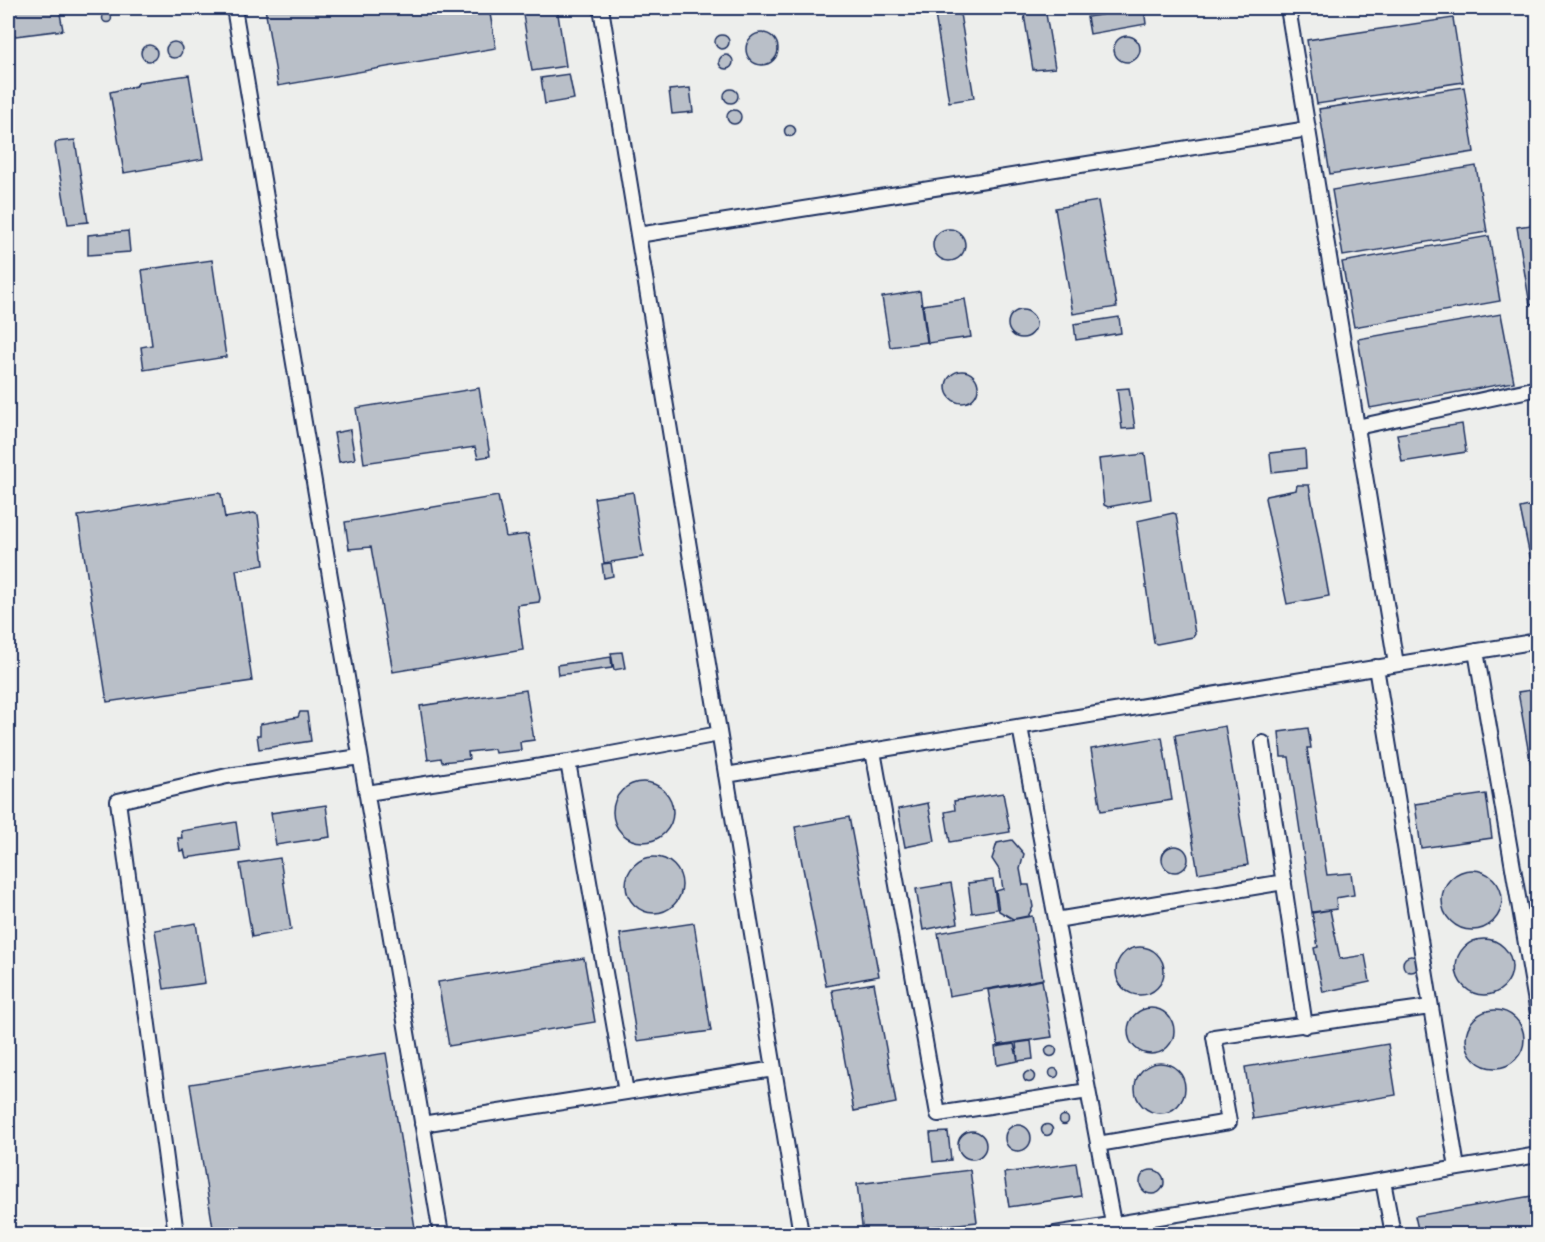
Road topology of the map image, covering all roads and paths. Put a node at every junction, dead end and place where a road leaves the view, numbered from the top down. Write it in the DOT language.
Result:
graph roads {
  1 [pos="234,8"];
  2 [pos="601,8"];
  3 [pos="1288,8"];
  4 [pos="1308,129"];
  5 [pos="638,235"];
  6 [pos="1538,388"];
  7 [pos="1357,427"];
  8 [pos="1538,641"];
  9 [pos="1476,651"];
  10 [pos="1396,664"];
  11 [pos="1376,667"];
  12 [pos="1020,726"];
  13 [pos="719,734"];
  14 [pos="1263,742"];
  15 [pos="873,751"];
  16 [pos="360,758"];
  17 [pos="568,762"];
  18 [pos="726,775"];
  19 [pos="367,793"];
  20 [pos="1284,882"];
  21 [pos="1056,920"];
  22 [pos="1430,1007"];
  23 [pos="1538,1014"];
  24 [pos="1305,1026"];
  25 [pos="774,1069"];
  26 [pos="1088,1091"];
  27 [pos="626,1092"];
  28 [pos="422,1124"];
  29 [pos="1098,1144"];
  30 [pos="1538,1155"];
  31 [pos="1457,1168"];
  32 [pos="1383,1181"];
  33 [pos="1114,1230"];
  34 [pos="176,1234"];
  35 [pos="441,1234"];
  36 [pos="801,1234"];
  37 [pos="1055,1234"];
  38 [pos="1393,1234"];
  1 -- 16 [label="lane"];
  2 -- 5 [label="lane"];
  3 -- 4 [label="lane"];
  4 -- 5 [label="lane"];
  4 -- 7 [label="lane"];
  5 -- 13 [label="lane"];
  6 -- 7 [label="lane"];
  7 -- 10 [label="lane"];
  8 -- 9 [label="lane"];
  9 -- 10 [label="lane"];
  9 -- 23 [label="lane"];
  10 -- 11 [label="lane"];
  11 -- 12 [label="lane"];
  11 -- 22 [label="lane"];
  12 -- 15 [label="lane"];
  12 -- 21 [label="lane"];
  13 -- 17 [label="lane"];
  13 -- 18 [label="lane"];
  14 -- 20 [label="lane"];
  15 -- 18 [label="lane"];
  15 -- 26 [label="lane"];
  16 -- 19 [label="lane"];
  16 -- 34 [label="lane"];
  17 -- 19 [label="lane"];
  17 -- 27 [label="lane"];
  18 -- 25 [label="lane"];
  19 -- 28 [label="lane"];
  20 -- 21 [label="lane"];
  20 -- 24 [label="lane"];
  21 -- 26 [label="lane"];
  22 -- 24 [label="lane"];
  22 -- 31 [label="lane"];
  24 -- 29 [label="lane"];
  25 -- 27 [label="lane"];
  25 -- 36 [label="lane"];
  26 -- 29 [label="lane"];
  27 -- 28 [label="lane"];
  28 -- 35 [label="lane"];
  29 -- 33 [label="lane"];
  30 -- 31 [label="lane"];
  31 -- 32 [label="lane"];
  32 -- 33 [label="lane"];
  32 -- 38 [label="lane"];
  33 -- 37 [label="lane"];
}
